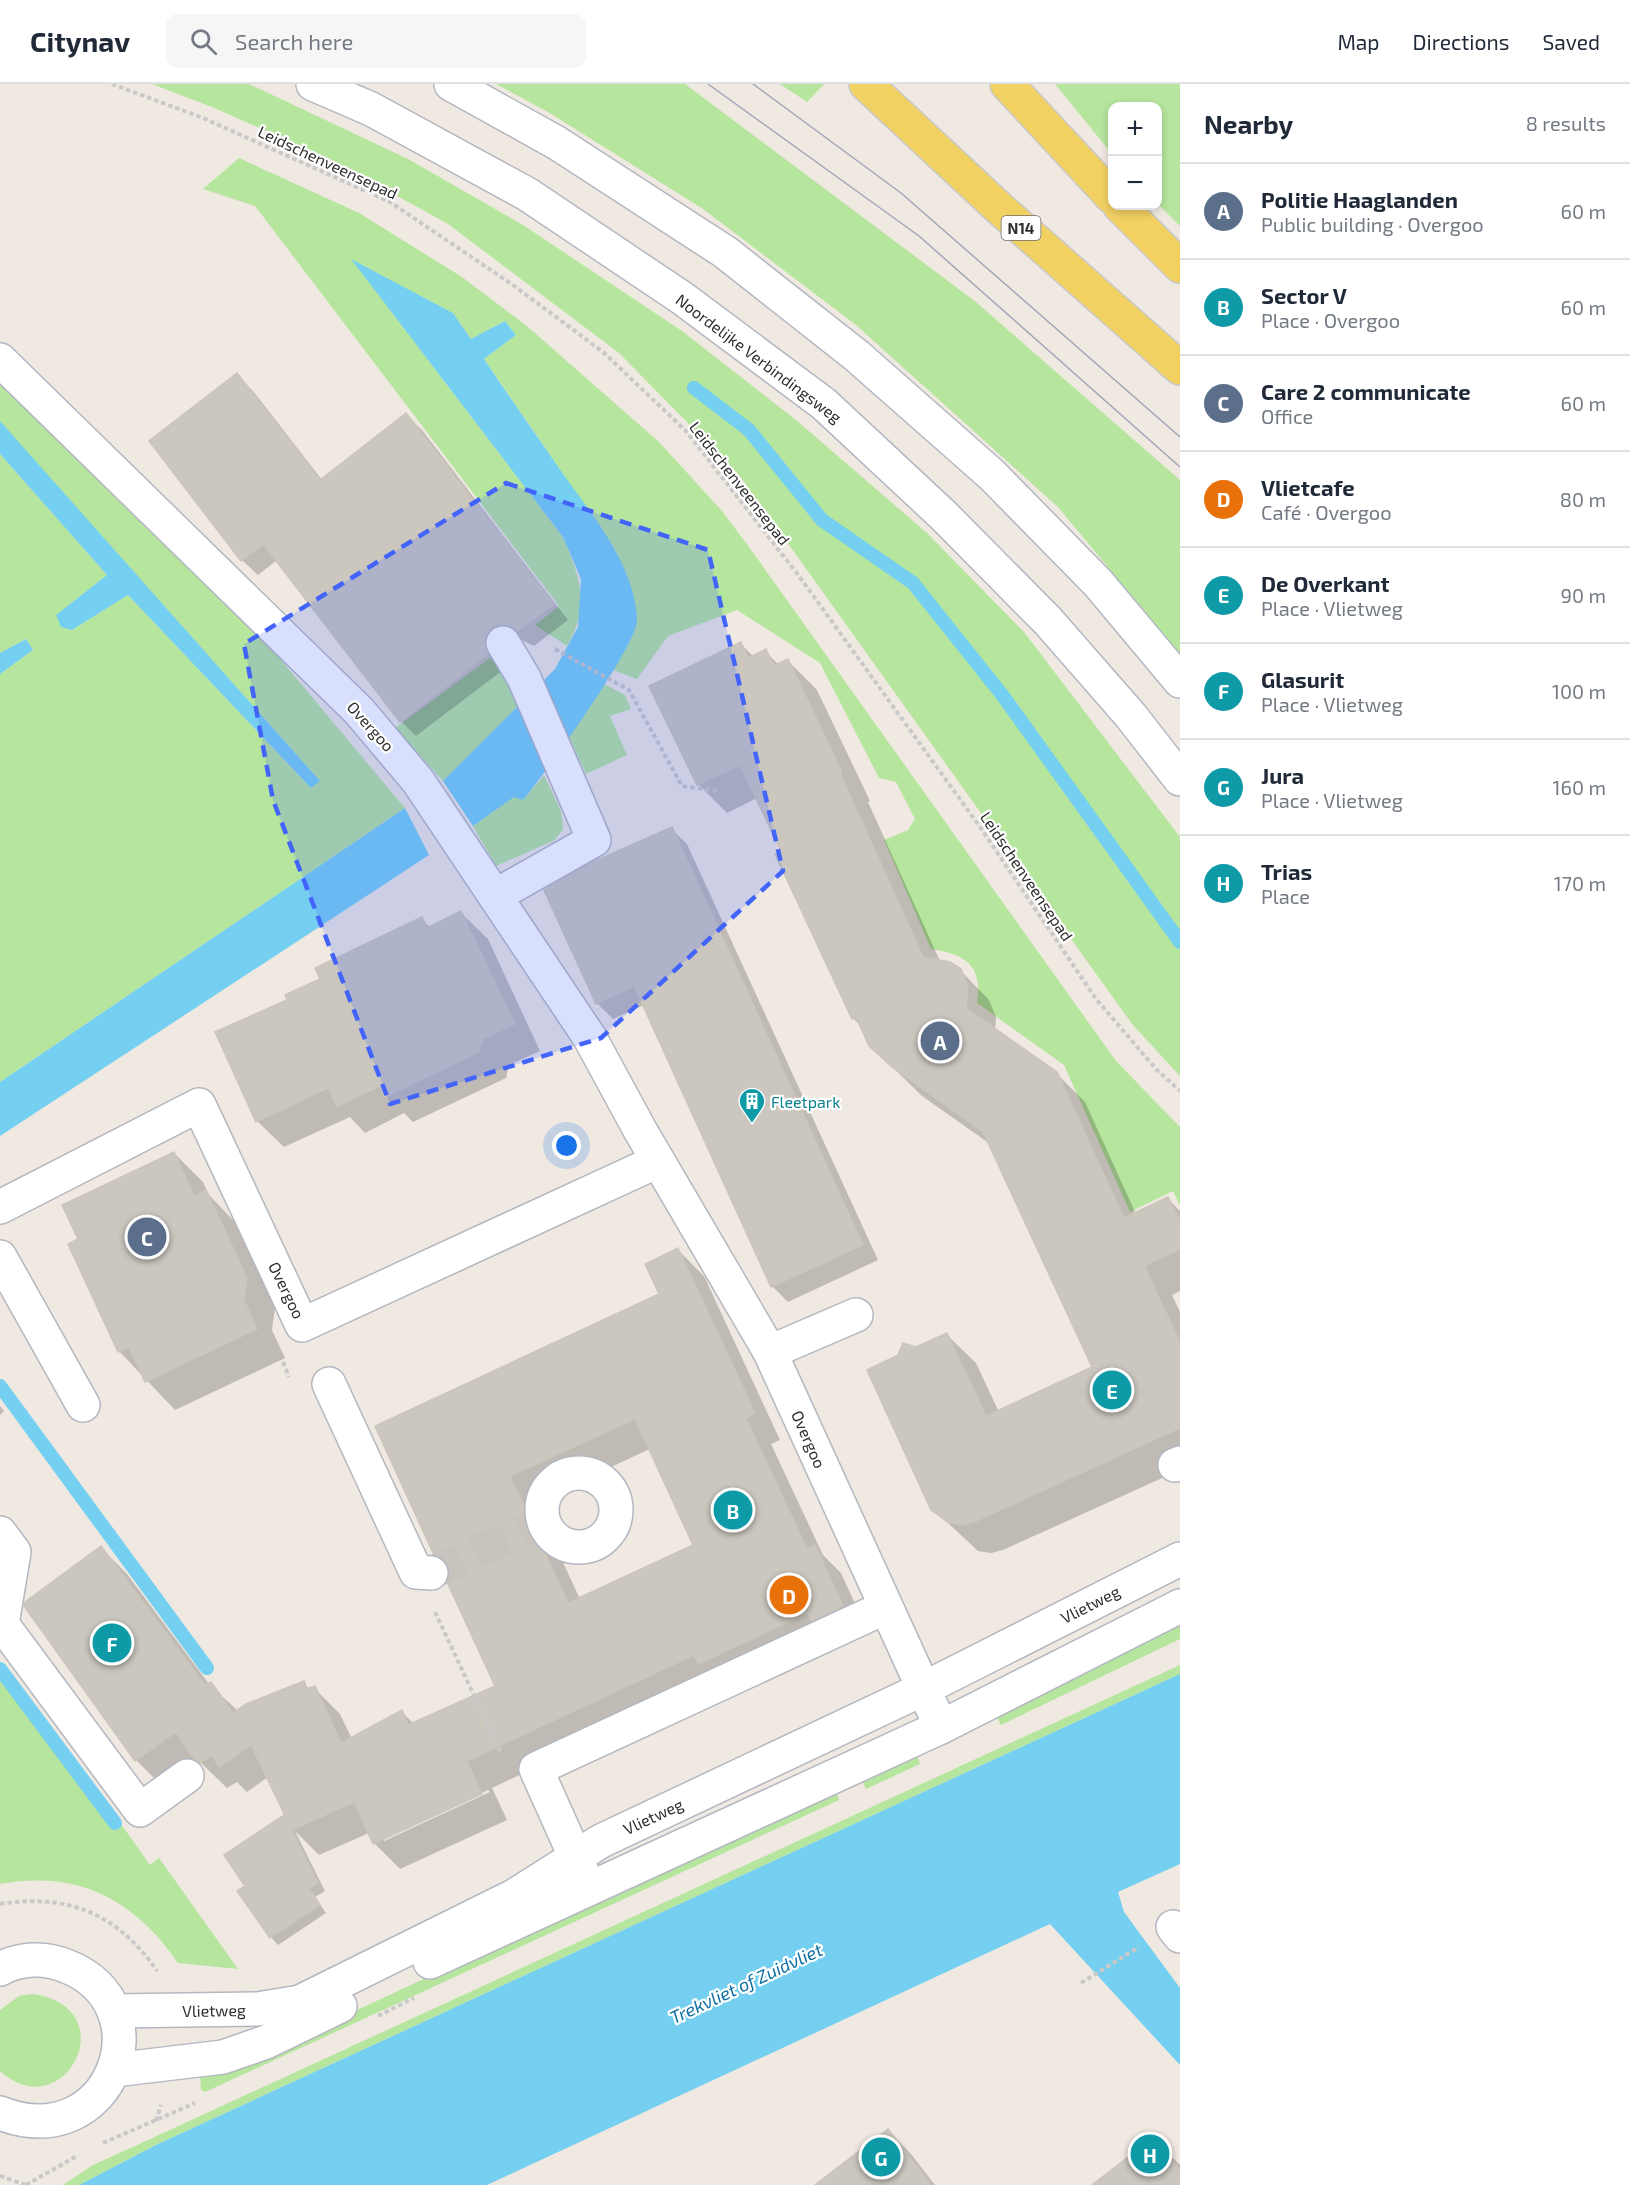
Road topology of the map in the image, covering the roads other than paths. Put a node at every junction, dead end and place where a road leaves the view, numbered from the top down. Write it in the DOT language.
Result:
graph roads {
  1 [pos="313,84"];
  2 [pos="451,84"];
  3 [pos="866,84"];
  4 [pos="1007,84"];
  5 [pos="1108,192"];
  6 [pos="1124,210"];
  7 [pos="1180,266"];
  8 [pos="0,360"];
  9 [pos="1180,369"];
  10 [pos="503,643"];
  11 [pos="1180,681"];
  12 [pos="1180,779"];
  13 [pos="495,896"];
  14 [pos="658,1161"];
  15 [pos="0,1207"];
  16 [pos="0,1257"];
  17 [pos="856,1315"];
  18 [pos="770,1352"];
  19 [pos="329,1384"];
  20 [pos="83,1406"];
  21 [pos="0,1533"];
  22 [pos="1180,1559"];
  23 [pos="431,1574"];
  24 [pos="1180,1606"];
  25 [pos="886,1607"];
  26 [pos="1,1625"];
  27 [pos="923,1689"];
  28 [pos="941,1727"];
  29 [pos="187,1776"];
  30 [pos="576,1857"];
  31 [pos="590,1888"];
  32 [pos="0,1969"];
  33 [pos="114,2011"];
  34 [pos="114,2070"];
  35 [pos="0,2114"];
  1 -- 12 [label="street, Noordelijke Verbindingsweg"];
  2 -- 11 [label="street"];
  3 -- 9 [label="main road, N14"];
  4 -- 5 [label="main road"];
  6 -- 7 [label="main road"];
  8 -- 13 [label="street, Overgoo"];
  10 -- 13 [label="street"];
  13 -- 14 [label="street, Overgoo"];
  14 -- 15 [label="street, Overgoo"];
  14 -- 18 [label="street, Overgoo"];
  16 -- 20 [label="street"];
  17 -- 18 [label="street"];
  18 -- 25 [label="street, Overgoo"];
  19 -- 23 [label="street"];
  21 -- 26 [label="street"];
  22 -- 27 [label="street, Vlietweg"];
  24 -- 28 [label="street"];
  25 -- 27 [label="street, Overgoo"];
  25 -- 30 [label="street"];
  26 -- 29 [label="street"];
  27 -- 28 [label="street, Overgoo"];
  27 -- 30 [label="street, Vlietweg"];
  28 -- 31 [label="street"];
  30 -- 31 [label="street"];
  30 -- 33 [label="street, Vlietweg"];
  31 -- 34 [label="street"];
  32 -- 33 [label="street"];
  33 -- 34 [label="street"];
  34 -- 35 [label="street"];
}
